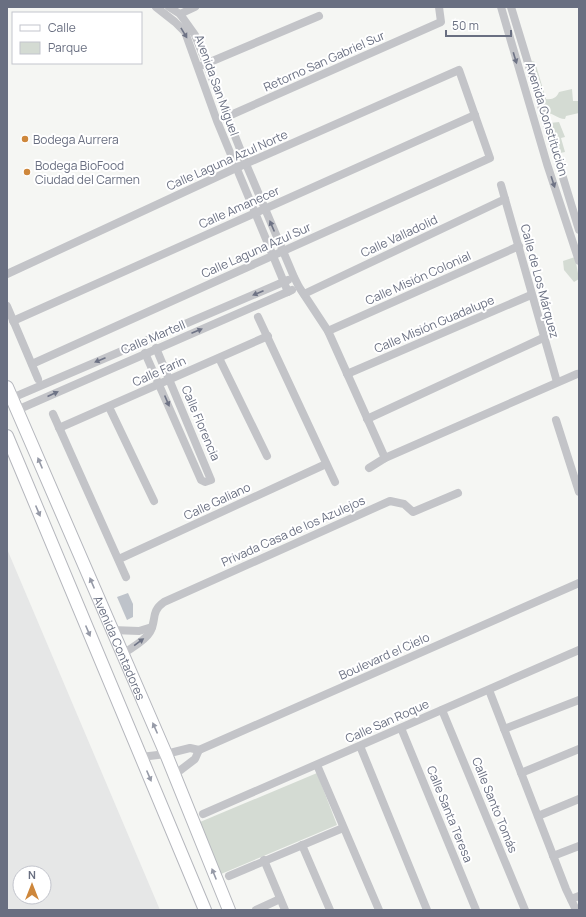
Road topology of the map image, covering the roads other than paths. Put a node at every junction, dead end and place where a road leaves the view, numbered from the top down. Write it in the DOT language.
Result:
graph roads {
  1 [pos="156,7"];
  2 [pos="169,7"];
  3 [pos="195,7"];
  4 [pos="439,7"];
  5 [pos="501,7"];
  6 [pos="511,7"];
  7 [pos="180,14"];
  8 [pos="319,16"];
  9 [pos="516,22"];
  10 [pos="506,26"];
  11 [pos="207,63"];
  12 [pos="198,67"];
  13 [pos="475,115"];
  14 [pos="227,116"];
  15 [pos="217,121"];
  16 [pos="246,164"];
  17 [pos="236,168"];
  18 [pos="501,185"];
  19 [pos="505,199"];
  20 [pos="265,208"];
  21 [pos="573,209"];
  22 [pos="563,211"];
  23 [pos="255,213"];
  24 [pos="579,230"];
  25 [pos="519,246"];
  26 [pos="283,251"];
  27 [pos="273,256"];
  28 [pos="579,261"];
  29 [pos="7,274"];
  30 [pos="294,277"];
  31 [pos="284,281"];
  32 [pos="298,287"];
  33 [pos="288,292"];
  34 [pos="304,294"];
  35 [pos="531,295"];
  36 [pos="7,306"];
  37 [pos="258,316"];
  38 [pos="13,321"];
  39 [pos="177,327"];
  40 [pos="328,331"];
  41 [pos="268,336"];
  42 [pos="182,337"];
  43 [pos="543,338"];
  44 [pos="156,348"];
  45 [pos="123,351"];
  46 [pos="145,353"];
  47 [pos="219,358"];
  48 [pos="128,361"];
  49 [pos="32,364"];
  50 [pos="347,374"];
  51 [pos="576,374"];
  52 [pos="38,379"];
  53 [pos="170,379"];
  54 [pos="557,382"];
  55 [pos="159,383"];
  56 [pos="7,387"];
  57 [pos="10,397"];
  58 [pos="110,407"];
  59 [pos="17,410"];
  60 [pos="53,414"];
  61 [pos="368,419"];
  62 [pos="556,420"];
  63 [pos="59,428"];
  64 [pos="191,430"];
  65 [pos="182,435"];
  66 [pos="7,436"];
  67 [pos="267,456"];
  68 [pos="385,458"];
  69 [pos="326,464"];
  70 [pos="368,468"];
  71 [pos="335,482"];
  72 [pos="579,492"];
  73 [pos="458,493"];
  74 [pos="154,501"];
  75 [pos="119,559"];
  76 [pos="126,577"];
  77 [pos="579,583"];
  78 [pos="152,627"];
  79 [pos="112,630"];
  80 [pos="579,650"];
  81 [pos="123,654"];
  82 [pos="489,690"];
  83 [pos="579,700"];
  84 [pos="442,710"];
  85 [pos="401,728"];
  86 [pos="504,729"];
  87 [pos="360,746"];
  88 [pos="579,749"];
  89 [pos="199,750"];
  90 [pos="166,754"];
  91 [pos="142,757"];
  92 [pos="317,765"];
  93 [pos="521,773"];
  94 [pos="174,775"];
  95 [pos="579,799"];
  96 [pos="204,814"];
  97 [pos="538,816"];
  98 [pos="344,828"];
  99 [pos="302,845"];
  100 [pos="579,846"];
  101 [pos="553,856"];
  102 [pos="264,860"];
  103 [pos="229,876"];
  104 [pos="579,896"];
  105 [pos="280,899"];
  106 [pos="571,899"];
  107 [pos="205,910"];
  108 [pos="229,910"];
  109 [pos="256,910"];
  110 [pos="285,910"];
  111 [pos="330,910"];
  112 [pos="379,910"];
  113 [pos="428,910"];
  114 [pos="476,910"];
  115 [pos="525,910"];
  116 [pos="576,910"];
  1 -- 12 [label="street, Avenida San Miguel, one-way"];
  2 -- 7 [label="street, Avenida San Miguel"];
  3 -- 7 [label="street"];
  4 -- 14 [label="street, Retorno San Gabriel Sur"];
  5 -- 10 [label="street, Avenida Constitución"];
  6 -- 9 [label="street, Avenida Constitución"];
  7 -- 11 [label="street, Avenida San Miguel"];
  8 -- 11 [label="street"];
  9 -- 10 [label="street"];
  9 -- 21 [label="street, Avenida Constitución"];
  10 -- 22 [label="street, Avenida Constitución, one-way"];
  11 -- 12 [label="street"];
  11 -- 14 [label="street, Avenida San Miguel"];
  12 -- 15 [label="street, Avenida San Miguel"];
  13 -- 16 [label="street, Calle Laguna Azul Norte"];
  13 -- 20 [label="street, Calle Amanecer"];
  13 -- 26 [label="street, Calle Laguna Azul Sur"];
  14 -- 15 [label="street, Retorno San Gabriel Sur"];
  14 -- 16 [label="street, Avenida San Miguel"];
  15 -- 17 [label="street, Avenida San Miguel"];
  16 -- 17 [label="street, Calle Laguna Azul Norte"];
  16 -- 20 [label="street, Avenida San Miguel"];
  17 -- 23 [label="street, Avenida San Miguel"];
  17 -- 29 [label="street, Calle Laguna Azul Norte"];
  18 -- 19 [label="street, Calle de Los Márquez"];
  19 -- 25 [label="street, Calle de Los Márquez"];
  19 -- 34 [label="street, Calle Valladolid"];
  20 -- 23 [label="street, Calle Amanecer"];
  26 -- 20 [label="street, Avenida San Miguel, one-way"];
  21 -- 22 [label="street"];
  21 -- 24 [label="street, Avenida Constitución"];
  22 -- 28 [label="street, Avenida Constitución"];
  23 -- 27 [label="street, Avenida San Miguel"];
  23 -- 38 [label="street, Calle Amanecer"];
  25 -- 35 [label="street, Calle de Los Márquez"];
  25 -- 40 [label="street, Calle Misión Colonial"];
  26 -- 27 [label="street, Calle Laguna Azul Sur"];
  26 -- 30 [label="street, Avenida San Miguel"];
  27 -- 31 [label="street, Avenida San Miguel"];
  27 -- 49 [label="street, Calle Laguna Azul Sur"];
  30 -- 31 [label="street, Calle Martell"];
  30 -- 32 [label="street, Avenida San Miguel"];
  31 -- 33 [label="street, Avenida San Miguel"];
  31 -- 39 [label="street, Calle Martell, one-way"];
  32 -- 33 [label="street, Calle Martell"];
  32 -- 34 [label="street, Avenida San Miguel"];
  42 -- 33 [label="street, Calle Martell, one-way"];
  34 -- 40 [label="street, Avenida San Miguel"];
  35 -- 43 [label="street, Calle de Los Márquez"];
  35 -- 50 [label="street, Calle Misión Guadalupe"];
  36 -- 38 [label="street"];
  37 -- 41 [label="street"];
  38 -- 49 [label="street"];
  39 -- 42 [label="street"];
  39 -- 45 [label="street, Calle Martell"];
  40 -- 50 [label="street, Avenida San Miguel"];
  41 -- 47 [label="street, Calle Farín"];
  41 -- 69 [label="street"];
  42 -- 44 [label="street, Calle Martell"];
  43 -- 54 [label="street, Calle de Los Márquez"];
  43 -- 61 [label="street"];
  44 -- 46 [label="street, Calle Martell"];
  44 -- 53 [label="street, Calle Florencia"];
  45 -- 48 [label="street"];
  45 -- 57 [label="street, Calle Martell, one-way"];
  46 -- 48 [label="street, Calle Martell"];
  46 -- 55 [label="street, Calle Florencia"];
  47 -- 53 [label="street, Calle Farín"];
  47 -- 67 [label="street"];
  59 -- 48 [label="street, Calle Martell, one-way"];
  49 -- 52 [label="street"];
  50 -- 61 [label="street, Avenida San Miguel"];
  51 -- 54 [label="street"];
  53 -- 55 [label="street, Calle Farín"];
  53 -- 64 [label="street, Calle Florencia"];
  54 -- 68 [label="street"];
  55 -- 58 [label="street, Calle Farín"];
  55 -- 65 [label="street, Calle Florencia, one-way"];
  56 -- 57 [label="main road, Avenida Contadores"];
  57 -- 59 [label="main road, Avenida Contadores"];
  58 -- 63 [label="street, Calle Farín"];
  58 -- 74 [label="street"];
  79 -- 59 [label="main road, Avenida Contadores, one-way"];
  60 -- 63 [label="street"];
  61 -- 68 [label="street, Avenida San Miguel"];
  62 -- 72 [label="street"];
  63 -- 75 [label="street"];
  64 -- 65 [label="street"];
  64 -- 65 [label="street, Calle Florencia"];
  66 -- 91 [label="main road, Avenida Contadores, one-way"];
  68 -- 70 [label="street"];
  69 -- 71 [label="street"];
  69 -- 75 [label="street, Calle Galiano"];
  73 -- 78 [label="street, Privada Casa de los Azulejos"];
  75 -- 76 [label="street"];
  77 -- 89 [label="street, Boulevard el Cielo"];
  78 -- 79 [label="street"];
  81 -- 78 [label="street, one-way"];
  79 -- 81 [label="main road, Avenida Contadores"];
  80 -- 82 [label="street, Calle San Roque"];
  90 -- 81 [label="main road, Avenida Contadores, one-way"];
  82 -- 84 [label="street, Calle San Roque"];
  82 -- 86 [label="street"];
  83 -- 86 [label="street"];
  84 -- 85 [label="street, Calle San Roque"];
  84 -- 115 [label="street, Calle Santo Tomás"];
  85 -- 87 [label="street, Calle San Roque"];
  85 -- 114 [label="street, Calle Santa Teresa"];
  86 -- 93 [label="street"];
  87 -- 92 [label="street, Calle San Roque"];
  87 -- 113 [label="street"];
  88 -- 93 [label="street"];
  89 -- 90 [label="street, Boulevard el Cielo"];
  89 -- 94 [label="street, Boulevard el Cielo"];
  90 -- 91 [label="street, Boulevard el Cielo"];
  90 -- 94 [label="main road, Avenida Contadores"];
  91 -- 107 [label="main road, Avenida Contadores, one-way"];
  92 -- 96 [label="street, Calle San Roque"];
  92 -- 98 [label="street"];
  93 -- 97 [label="street"];
  108 -- 94 [label="main road, Avenida Contadores, one-way"];
  95 -- 97 [label="street"];
  97 -- 101 [label="street"];
  98 -- 99 [label="street"];
  98 -- 112 [label="street"];
  99 -- 102 [label="street"];
  99 -- 111 [label="street"];
  100 -- 101 [label="street"];
  101 -- 106 [label="street"];
  102 -- 103 [label="street"];
  102 -- 105 [label="street"];
  104 -- 106 [label="street"];
  105 -- 109 [label="street"];
  105 -- 110 [label="street"];
  106 -- 116 [label="street"];
}
